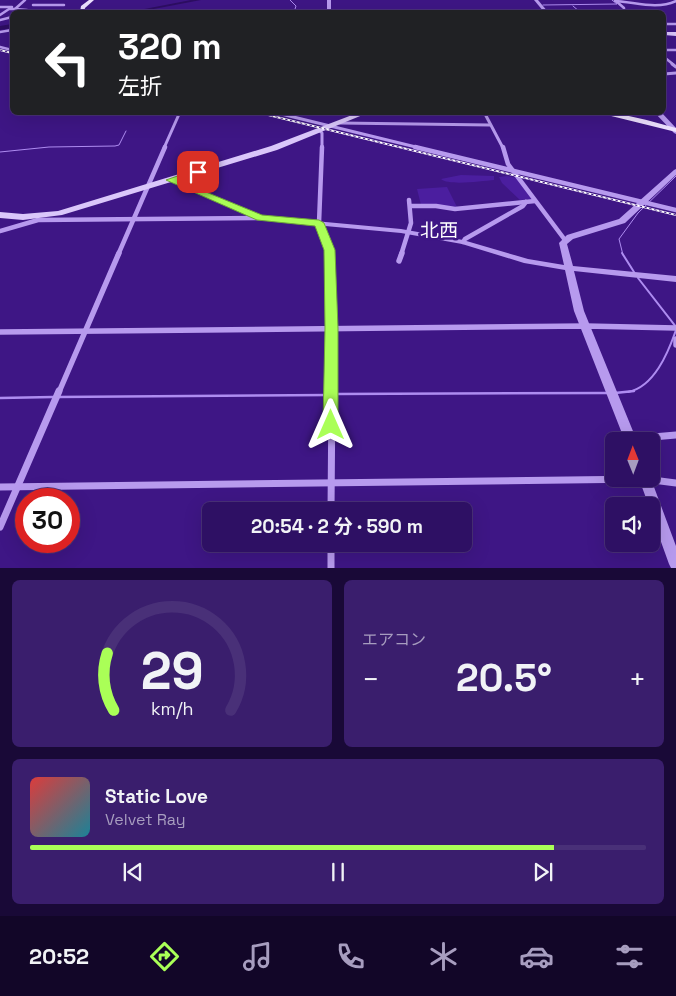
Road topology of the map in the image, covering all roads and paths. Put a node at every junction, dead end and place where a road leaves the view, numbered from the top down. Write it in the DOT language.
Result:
graph roads {
  1 [pos="25,0"];
  2 [pos="37,0"];
  3 [pos="92,0"];
  4 [pos="536,0"];
  5 [pos="676,1"];
  6 [pos="671,4"];
  7 [pos="33,5"];
  8 [pos="64,5"];
  9 [pos="0,7"];
  10 [pos="16,8"];
  11 [pos="675,8"];
  12 [pos="24,10"];
  13 [pos="29,10"];
  14 [pos="82,10"];
  15 [pos="544,10"];
  16 [pos="624,10"];
  17 [pos="0,16"];
  18 [pos="666,24"];
  19 [pos="676,24"];
  20 [pos="676,30"];
  21 [pos="666,58"];
  22 [pos="676,67"];
  23 [pos="179,115"];
  24 [pos="284,115"];
  25 [pos="360,115"];
  26 [pos="485,115"];
  27 [pos="611,115"];
  28 [pos="660,115"];
  29 [pos="340,123"];
  30 [pos="490,125"];
  31 [pos="330,127"];
  32 [pos="675,130"];
  33 [pos="320,131"];
  34 [pos="512,170"];
  35 [pos="676,171"];
  36 [pos="170,180"];
  37 [pos="148,187"];
  38 [pos="409,200"];
  39 [pos="536,201"];
  40 [pos="526,202"];
  41 [pos="643,202"];
  42 [pos="411,206"];
  43 [pos="676,210"];
  44 [pos="0,215"];
  45 [pos="38,218"];
  46 [pos="260,218"];
  47 [pos="133,220"];
  48 [pos="319,223"];
  49 [pos="0,231"];
  50 [pos="409,232"];
  51 [pos="565,240"];
  52 [pos="463,242"];
  53 [pos="399,261"];
  54 [pos="568,268"];
  55 [pos="676,278"];
  56 [pos="586,326"];
  57 [pos="332,328"];
  58 [pos="676,328"];
  59 [pos="86,331"];
  60 [pos="0,332"];
  61 [pos="676,338"];
  62 [pos="676,345"];
  63 [pos="627,432"];
  64 [pos="676,435"];
  65 [pos="660,437"];
  66 [pos="605,480"];
  67 [pos="660,481"];
  68 [pos="330,483"];
  69 [pos="676,483"];
  70 [pos="0,486"];
  71 [pos="18,486"];
  72 [pos="648,488"];
  73 [pos="330,502"];
  74 [pos="0,527"];
  75 [pos="331,552"];
  76 [pos="676,564"];
  77 [pos="331,568"];
  1 -- 10 [label="street"];
  2 -- 7 [label="street"];
  3 -- 14 [label="main road"];
  4 -- 15 [label="street"];
  5 -- 6 [label="street"];
  6 -- 11 [label="street"];
  6 -- 16 [label="street"];
  7 -- 8 [label="street"];
  7 -- 13 [label="street"];
  9 -- 10 [label="street"];
  10 -- 12 [label="street"];
  10 -- 17 [label="street"];
  18 -- 19 [label="street"];
  18 -- 20 [label="street"];
  21 -- 22 [label="street"];
  23 -- 37 [label="street"];
  24 -- 31 [label="street"];
  25 -- 29 [label="main road"];
  26 -- 30 [label="street"];
  27 -- 32 [label="main road"];
  28 -- 32 [label="street"];
  29 -- 30 [label="street"];
  29 -- 31 [label="main road"];
  30 -- 34 [label="street"];
  31 -- 33 [label="main road"];
  31 -- 34 [label="street"];
  33 -- 36 [label="main road"];
  33 -- 48 [label="street"];
  34 -- 39 [label="street"];
  34 -- 41 [label="street"];
  35 -- 41 [label="street"];
  36 -- 37 [label="main road"];
  36 -- 46 [label="street"];
  37 -- 45 [label="main road"];
  37 -- 47 [label="street"];
  38 -- 42 [label="street"];
  39 -- 40 [label="street"];
  39 -- 51 [label="street"];
  40 -- 42 [label="street"];
  40 -- 52 [label="street"];
  41 -- 43 [label="street"];
  41 -- 51 [label="street"];
  42 -- 50 [label="street"];
  44 -- 45 [label="main road"];
  45 -- 47 [label="street"];
  45 -- 49 [label="street"];
  46 -- 47 [label="street"];
  46 -- 48 [label="street"];
  47 -- 59 [label="street"];
  48 -- 50 [label="street"];
  48 -- 57 [label="street"];
  50 -- 52 [label="street"];
  50 -- 53 [label="street"];
  51 -- 54 [label="street"];
  52 -- 54 [label="street"];
  54 -- 55 [label="street"];
  54 -- 56 [label="street"];
  56 -- 57 [label="street"];
  56 -- 58 [label="street"];
  56 -- 63 [label="street"];
  57 -- 59 [label="street"];
  57 -- 68 [label="street"];
  59 -- 60 [label="street"];
  59 -- 71 [label="street"];
  61 -- 62 [label="street"];
  64 -- 65 [label="street"];
  66 -- 68 [label="street"];
  67 -- 69 [label="street"];
  68 -- 71 [label="street"];
  68 -- 73 [label="street"];
  70 -- 71 [label="street"];
  71 -- 74 [label="street"];
  72 -- 76 [label="street"];
  75 -- 77 [label="street"];
}
